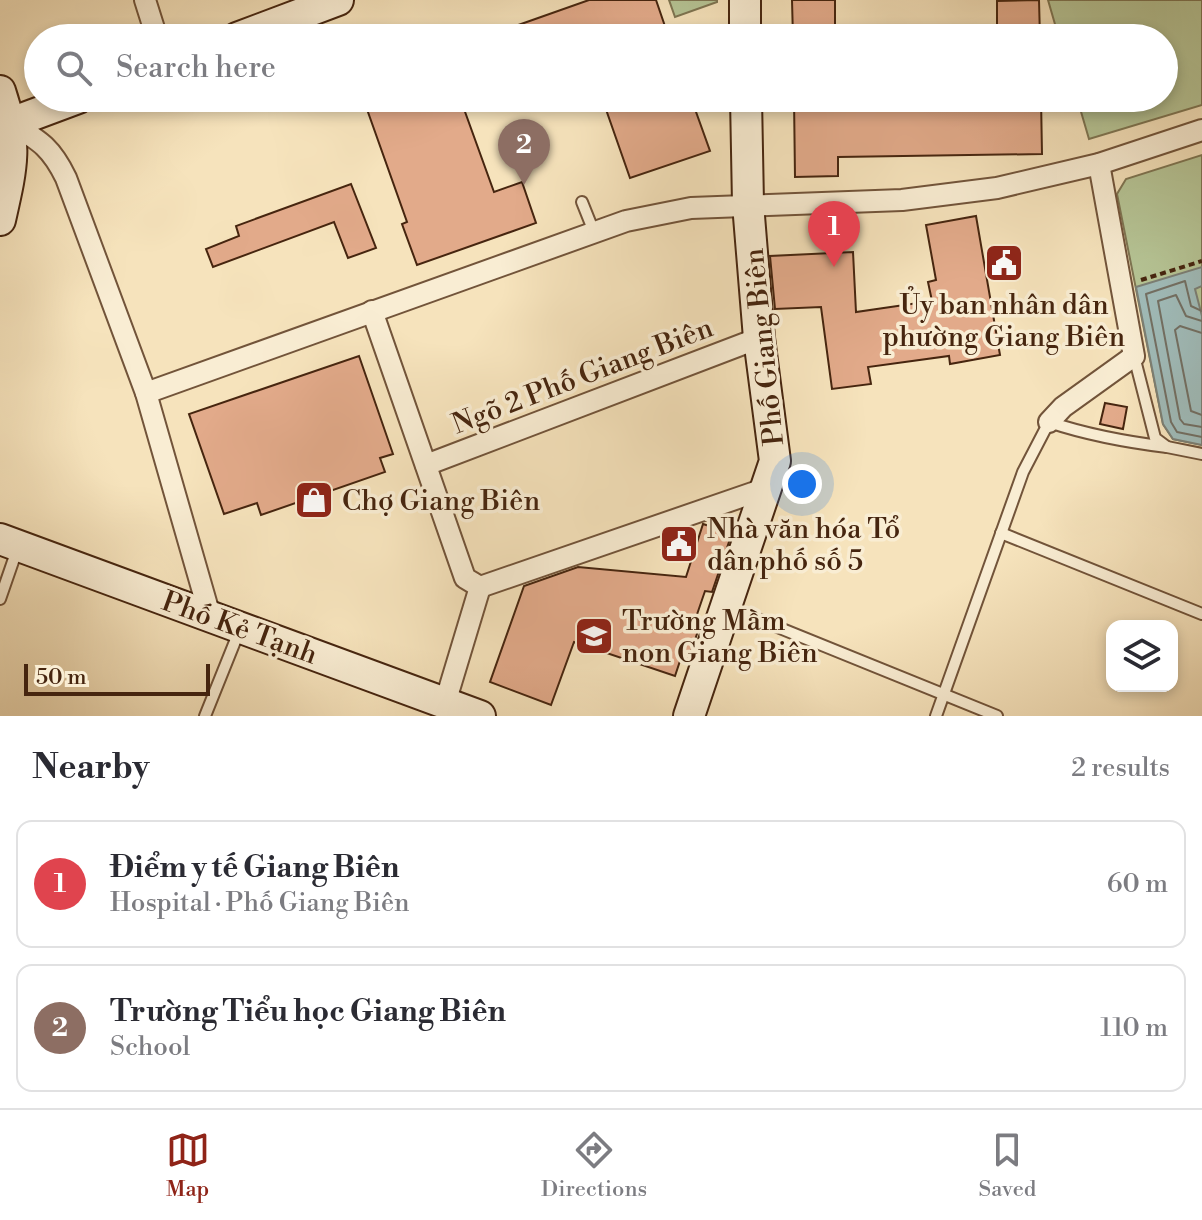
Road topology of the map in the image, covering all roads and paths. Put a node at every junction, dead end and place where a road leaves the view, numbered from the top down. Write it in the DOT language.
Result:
graph roads {
  1 [pos="145,0"];
  2 [pos="338,0"];
  3 [pos="745,0"];
  4 [pos="153,24"];
  5 [pos="274,24"];
  6 [pos="745,24"];
  7 [pos="0,91"];
  8 [pos="40,112"];
  9 [pos="746,112"];
  10 [pos="11,123"];
  11 [pos="1202,130"];
  12 [pos="1099,164"];
  13 [pos="582,202"];
  14 [pos="748,204"];
  15 [pos="0,220"];
  16 [pos="594,232"];
  17 [pos="1202,261"];
  18 [pos="1135,282"];
  19 [pos="372,311"];
  20 [pos="759,338"];
  21 [pos="1134,356"];
  22 [pos="146,393"];
  23 [pos="1049,422"];
  24 [pos="1167,447"];
  25 [pos="1202,454"];
  26 [pos="426,465"];
  27 [pos="767,488"];
  28 [pos="1001,533"];
  29 [pos="9,542"];
  30 [pos="480,587"];
  31 [pos="0,599"];
  32 [pos="726,606"];
  33 [pos="1202,614"];
  34 [pos="210,616"];
  35 [pos="240,628"];
  36 [pos="944,694"];
  37 [pos="443,710"];
  38 [pos="205,716"];
  39 [pos="480,716"];
  40 [pos="689,716"];
  41 [pos="936,716"];
  42 [pos="997,716"];
  1 -- 4 [label="street"];
  2 -- 5 [label="street"];
  3 -- 6 [label="street"];
  7 -- 10 [label="street"];
  8 -- 10 [label="street"];
  9 -- 14 [label="street, Phố Giang Biên"];
  10 -- 15 [label="street"];
  10 -- 22 [label="street"];
  11 -- 12 [label="street"];
  12 -- 14 [label="street"];
  12 -- 21 [label="street"];
  13 -- 16 [label="lane"];
  14 -- 16 [label="street"];
  14 -- 20 [label="street, Phố Giang Biên"];
  16 -- 19 [label="street"];
  17 -- 18 [label="path"];
  19 -- 22 [label="street"];
  19 -- 26 [label="street"];
  20 -- 26 [label="street, Ngõ 2 Phố Giang Biên"];
  20 -- 27 [label="street, Phố Giang Biên"];
  21 -- 23 [label="street"];
  21 -- 24 [label="lane"];
  22 -- 34 [label="street"];
  23 -- 24 [label="lane"];
  23 -- 28 [label="lane"];
  24 -- 25 [label="lane"];
  26 -- 30 [label="street"];
  27 -- 30 [label="street"];
  27 -- 32 [label="street, Phố Giang Biên"];
  28 -- 33 [label="lane"];
  28 -- 36 [label="lane"];
  29 -- 31 [label="lane"];
  29 -- 34 [label="street, Phố Kẻ Tạnh"];
  30 -- 37 [label="street"];
  32 -- 36 [label="lane"];
  32 -- 40 [label="street, Phố Giang Biên"];
  34 -- 35 [label="street, Phố Kẻ Tạnh"];
  35 -- 37 [label="street, Phố Kẻ Tạnh"];
  35 -- 38 [label="lane"];
  36 -- 41 [label="lane"];
  36 -- 42 [label="lane"];
  37 -- 39 [label="street, Phố Kẻ Tạnh"];
}
